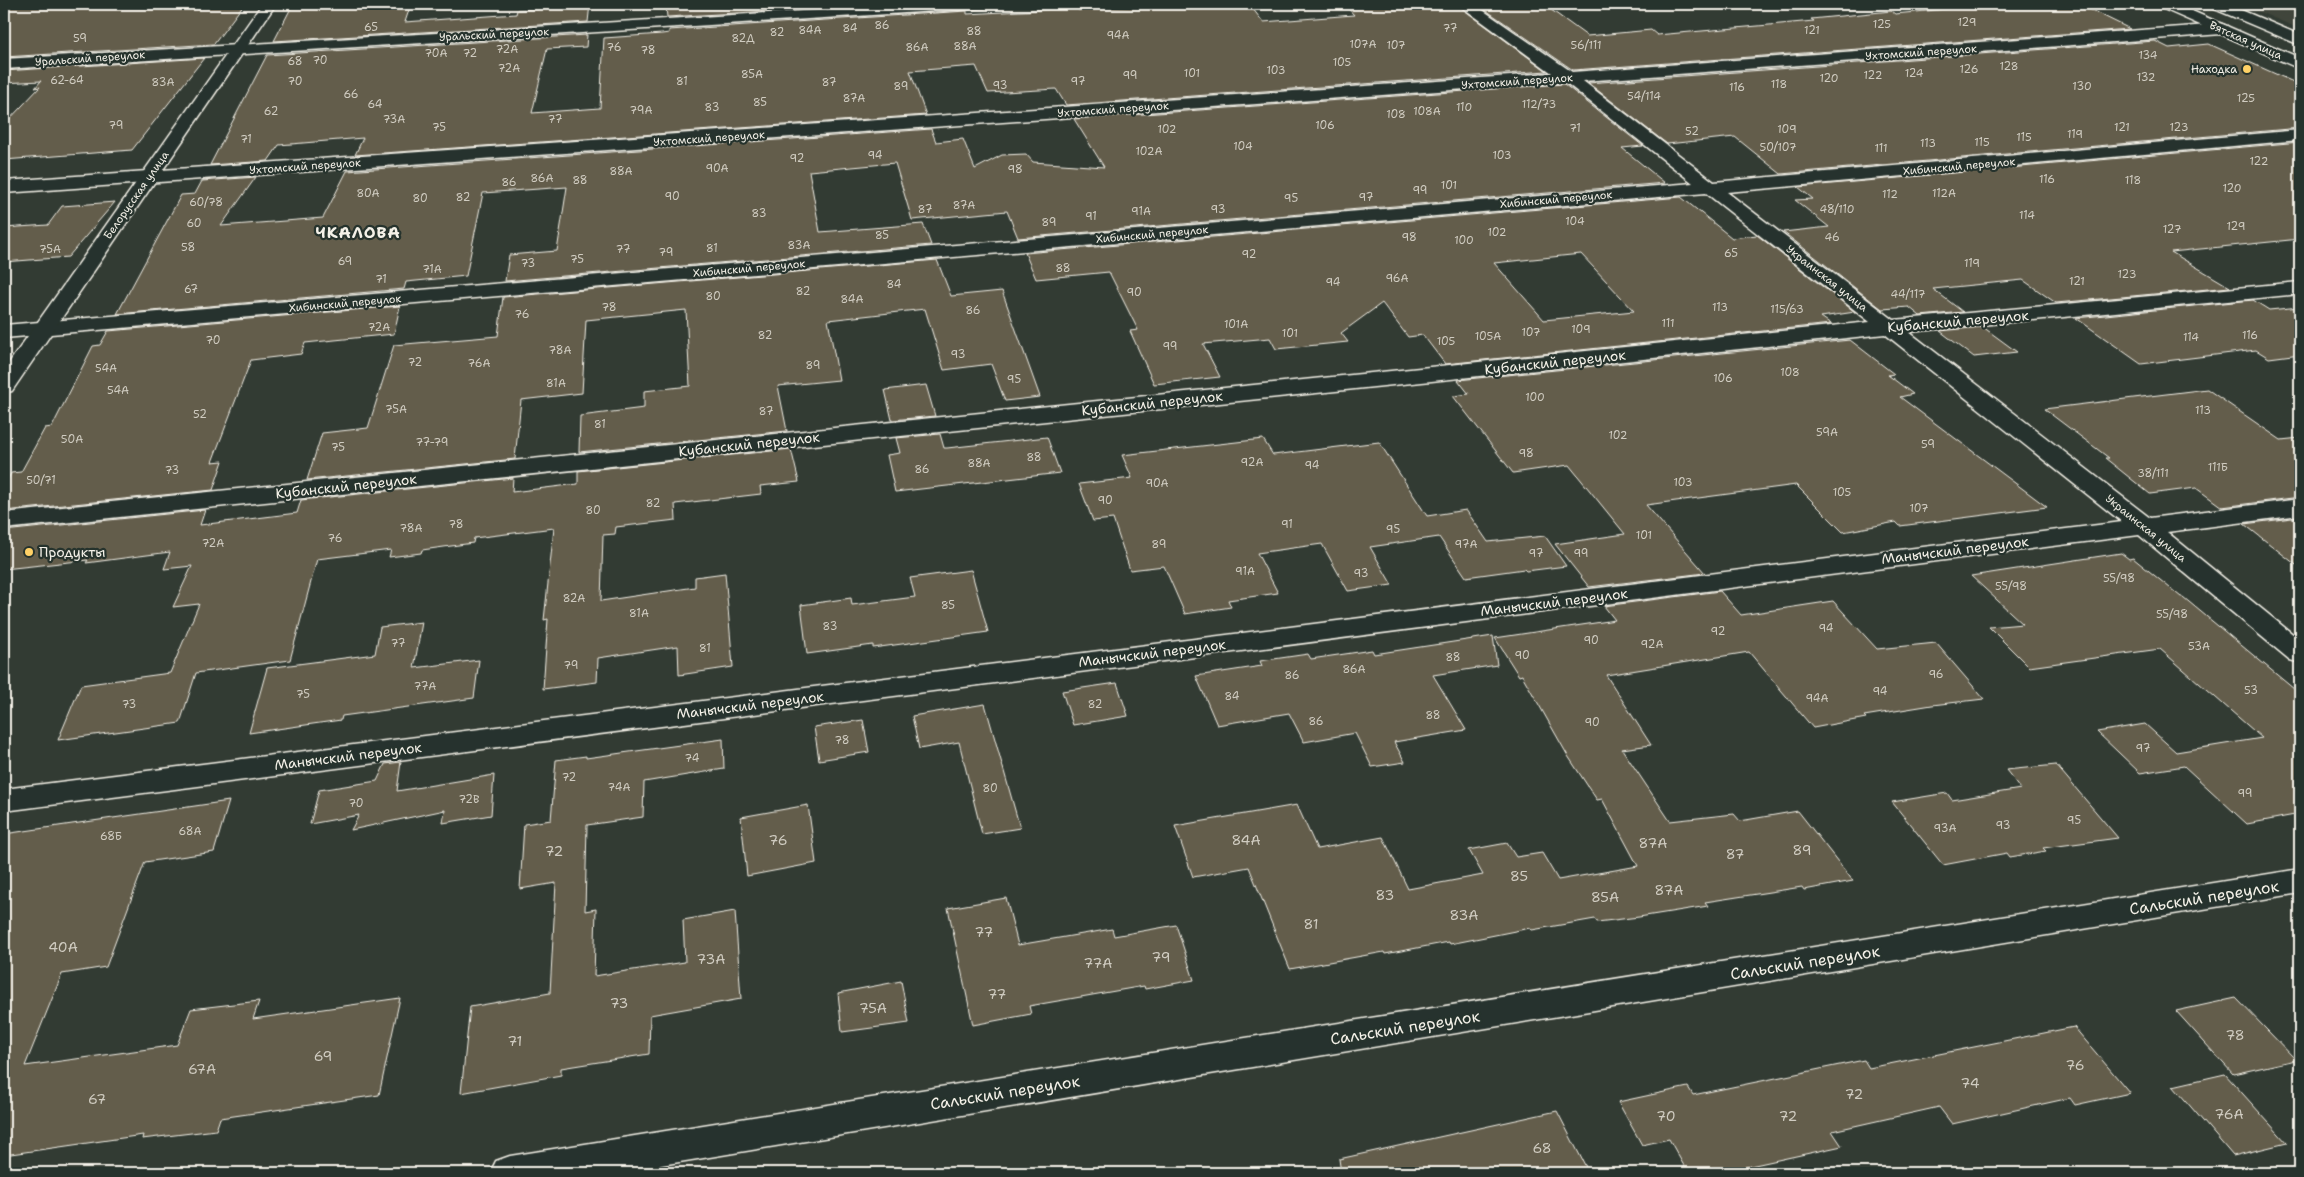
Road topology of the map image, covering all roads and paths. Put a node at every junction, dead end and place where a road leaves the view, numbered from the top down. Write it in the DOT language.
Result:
graph roads {
  1 [pos="269,4"];
  2 [pos="985,4"];
  3 [pos="1465,4"];
  4 [pos="2164,4"];
  5 [pos="2215,4"];
  6 [pos="2222,29"];
  7 [pos="2300,40"];
  8 [pos="237,49"];
  9 [pos="4,64"];
  10 [pos="2300,64"];
  11 [pos="1568,77"];
  12 [pos="2300,135"];
  13 [pos="148,177"];
  14 [pos="1708,186"];
  15 [pos="4,187"];
  16 [pos="2300,288"];
  17 [pos="1890,327"];
  18 [pos="44,329"];
  19 [pos="4,332"];
  20 [pos="4,386"];
  21 [pos="2300,507"];
  22 [pos="4,521"];
  23 [pos="2144,526"];
  24 [pos="2300,654"];
  25 [pos="4,800"];
  26 [pos="2300,881"];
  27 [pos="510,1173"];
  1 -- 8 [label="street, Белорусская улица"];
  2 -- 8 [label="street, Уральский переулок"];
  3 -- 11 [label="street, Украинская улица"];
  4 -- 6 [label="street, Вятская улица"];
  5 -- 7 [label="street, Вятская улица"];
  6 -- 10 [label="street, Вятская улица"];
  6 -- 11 [label="street, Ухтомский переулок"];
  8 -- 9 [label="street, Уральский переулок"];
  8 -- 13 [label="street, Белорусская улица"];
  11 -- 13 [label="street, Ухтомский переулок"];
  11 -- 14 [label="street, Украинская улица"];
  12 -- 14 [label="street, Хибинский переулок"];
  13 -- 15 [label="street, Ухтомский переулок"];
  13 -- 18 [label="street, Белорусская улица"];
  14 -- 17 [label="street, Украинская улица"];
  14 -- 18 [label="street, Хибинский переулок"];
  16 -- 17 [label="street, Кубанский переулок"];
  17 -- 22 [label="street, Кубанский переулок"];
  17 -- 23 [label="street, Украинская улица"];
  18 -- 19 [label="street, Хибинский переулок"];
  18 -- 20 [label="street, Белорусская улица"];
  21 -- 23 [label="street, Манычский переулок"];
  23 -- 24 [label="street, Украинская улица"];
  23 -- 25 [label="street, Манычский переулок"];
  26 -- 27 [label="street, Сальский переулок"];
}
